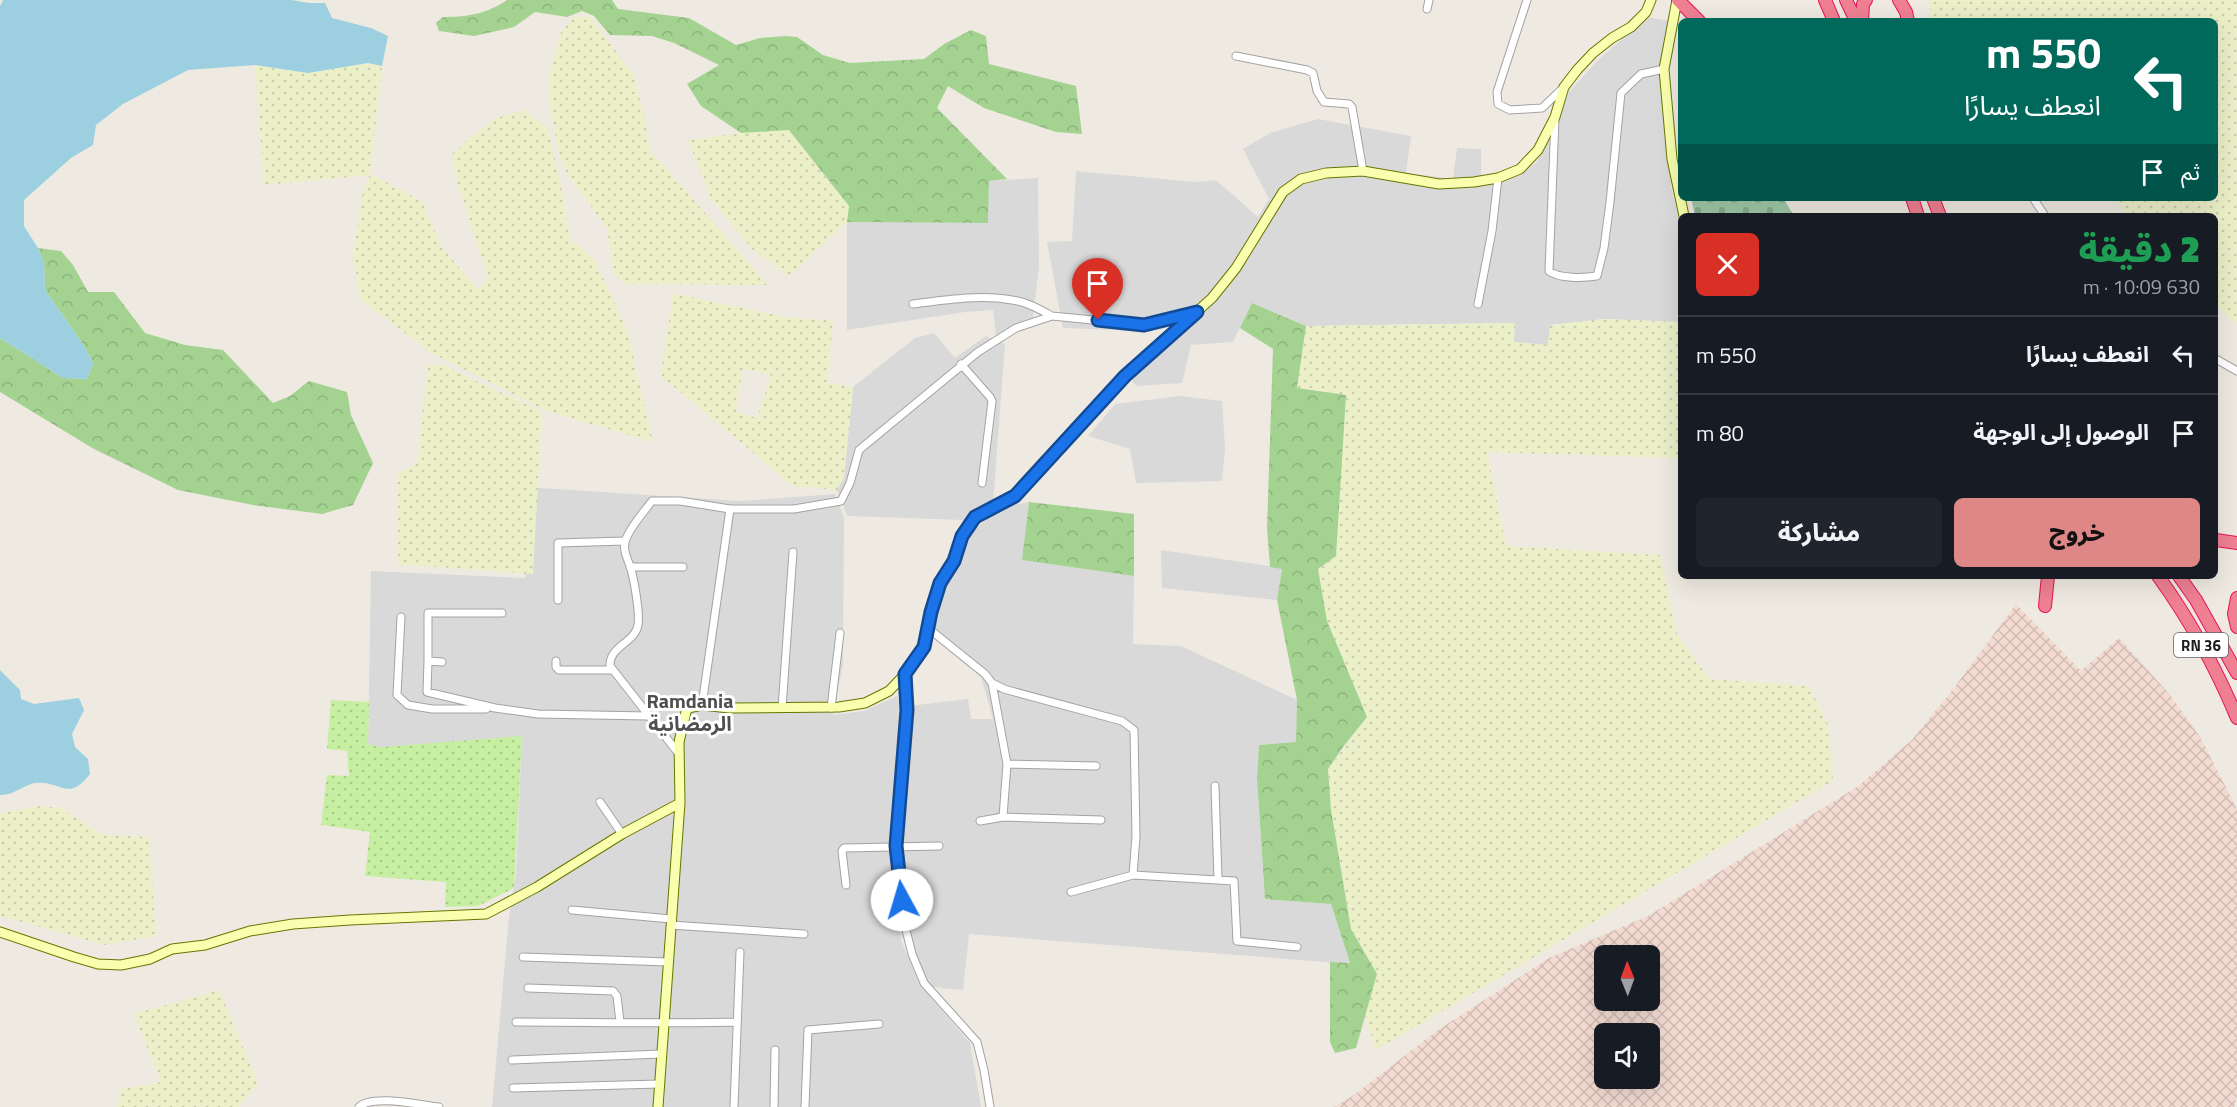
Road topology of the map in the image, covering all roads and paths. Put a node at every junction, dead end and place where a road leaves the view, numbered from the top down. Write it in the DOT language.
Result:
graph roads {
  1 [pos="1429,0"];
  2 [pos="1527,0"];
  3 [pos="1651,0"];
  4 [pos="1677,0"];
  5 [pos="1825,0"];
  6 [pos="1846,0"];
  7 [pos="1866,0"];
  8 [pos="1899,0"];
  9 [pos="1427,9"];
  10 [pos="1696,18"];
  11 [pos="1833,18"];
  12 [pos="1855,18"];
  13 [pos="1862,18"];
  14 [pos="1907,18"];
  15 [pos="1236,56"];
  16 [pos="1664,69"];
  17 [pos="1564,87"];
  18 [pos="1555,117"];
  19 [pos="1363,171"];
  20 [pos="1498,178"];
  21 [pos="1678,188"];
  22 [pos="913,304"];
  23 [pos="1478,304"];
  24 [pos="1197,312"];
  25 [pos="1052,316"];
  26 [pos="2218,360"];
  27 [pos="961,364"];
  28 [pos="2237,371"];
  29 [pos="982,483"];
  30 [pos="730,508"];
  31 [pos="2218,540"];
  32 [pos="625,541"];
  33 [pos="2237,543"];
  34 [pos="793,552"];
  35 [pos="630,567"];
  36 [pos="683,567"];
  37 [pos="2048,579"];
  38 [pos="2160,579"];
  39 [pos="2181,579"];
  40 [pos="2237,598"];
  41 [pos="558,600"];
  42 [pos="2045,606"];
  43 [pos="502,613"];
  44 [pos="401,617"];
  45 [pos="2237,627"];
  46 [pos="928,628"];
  47 [pos="840,633"];
  48 [pos="428,661"];
  49 [pos="556,661"];
  50 [pos="442,662"];
  51 [pos="612,670"];
  52 [pos="2237,673"];
  53 [pos="905,674"];
  54 [pos="992,683"];
  55 [pos="702,705"];
  56 [pos="495,708"];
  57 [pos="782,708"];
  58 [pos="831,708"];
  59 [pos="648,716"];
  60 [pos="2237,718"];
  61 [pos="680,755"];
  62 [pos="1007,764"];
  63 [pos="1096,766"];
  64 [pos="1215,786"];
  65 [pos="600,802"];
  66 [pos="680,803"];
  67 [pos="1003,817"];
  68 [pos="1101,820"];
  69 [pos="980,821"];
  70 [pos="622,834"];
  71 [pos="896,846"];
  72 [pos="939,846"];
  73 [pos="1133,875"];
  74 [pos="1218,879"];
  75 [pos="846,885"];
  76 [pos="1071,892"];
  77 [pos="572,910"];
  78 [pos="671,922"];
  79 [pos="0,932"];
  80 [pos="804,934"];
  81 [pos="1297,947"];
  82 [pos="741,952"];
  83 [pos="523,957"];
  84 [pos="668,962"];
  85 [pos="528,988"];
  86 [pos="516,1022"];
  87 [pos="620,1022"];
  88 [pos="737,1022"];
  89 [pos="664,1024"];
  90 [pos="879,1024"];
  91 [pos="775,1050"];
  92 [pos="661,1054"];
  93 [pos="512,1060"];
  94 [pos="659,1084"];
  95 [pos="513,1088"];
  96 [pos="359,1107"];
  97 [pos="439,1107"];
  98 [pos="658,1107"];
  99 [pos="734,1107"];
  100 [pos="774,1107"];
  101 [pos="805,1107"];
  102 [pos="990,1107"];
  1 -- 9 [label="street"];
  2 -- 17 [label="street"];
  3 -- 17 [label="street"];
  4 -- 10 [label="highway"];
  4 -- 16 [label="street"];
  5 -- 11 [label="highway"];
  6 -- 12 [label="highway"];
  7 -- 13 [label="highway"];
  8 -- 14 [label="highway"];
  15 -- 19 [label="street"];
  16 -- 18 [label="street"];
  16 -- 21 [label="street"];
  17 -- 18 [label="street"];
  18 -- 20 [label="street"];
  19 -- 20 [label="street"];
  19 -- 24 [label="street"];
  20 -- 23 [label="street"];
  22 -- 25 [label="street"];
  24 -- 25 [label="street"];
  24 -- 46 [label="street"];
  25 -- 27 [label="street"];
  26 -- 28 [label="street"];
  27 -- 29 [label="street"];
  27 -- 30 [label="street"];
  30 -- 32 [label="street"];
  30 -- 55 [label="street"];
  31 -- 33 [label="highway"];
  32 -- 35 [label="street"];
  32 -- 41 [label="street"];
  34 -- 57 [label="street"];
  35 -- 36 [label="street"];
  35 -- 51 [label="street"];
  37 -- 42 [label="highway"];
  38 -- 60 [label="highway, RN 36"];
  39 -- 52 [label="highway"];
  40 -- 45 [label="highway"];
  43 -- 48 [label="street"];
  44 -- 56 [label="street"];
  46 -- 53 [label="street"];
  46 -- 54 [label="street"];
  47 -- 58 [label="street"];
  48 -- 50 [label="street"];
  48 -- 56 [label="street"];
  49 -- 51 [label="street"];
  51 -- 59 [label="street"];
  53 -- 58 [label="street"];
  53 -- 71 [label="street"];
  54 -- 62 [label="street"];
  54 -- 73 [label="street"];
  55 -- 57 [label="street"];
  55 -- 61 [label="street"];
  56 -- 59 [label="street"];
  57 -- 58 [label="street"];
  59 -- 61 [label="street"];
  61 -- 66 [label="street"];
  62 -- 63 [label="street"];
  62 -- 67 [label="street"];
  64 -- 74 [label="street"];
  65 -- 70 [label="street"];
  66 -- 70 [label="street"];
  66 -- 78 [label="street"];
  67 -- 68 [label="street"];
  67 -- 69 [label="street"];
  70 -- 79 [label="street"];
  71 -- 72 [label="street"];
  71 -- 75 [label="street"];
  71 -- 102 [label="street"];
  73 -- 74 [label="street"];
  73 -- 76 [label="street"];
  74 -- 81 [label="street"];
  77 -- 78 [label="street"];
  78 -- 80 [label="street"];
  78 -- 84 [label="street"];
  82 -- 88 [label="street"];
  83 -- 84 [label="street"];
  84 -- 89 [label="street"];
  85 -- 87 [label="street"];
  86 -- 87 [label="street"];
  87 -- 89 [label="street"];
  88 -- 89 [label="street"];
  88 -- 99 [label="street"];
  89 -- 92 [label="street"];
  90 -- 101 [label="street"];
  91 -- 100 [label="street"];
  92 -- 93 [label="street"];
  92 -- 94 [label="street"];
  94 -- 95 [label="street"];
  94 -- 98 [label="street"];
  96 -- 97 [label="street"];
}
